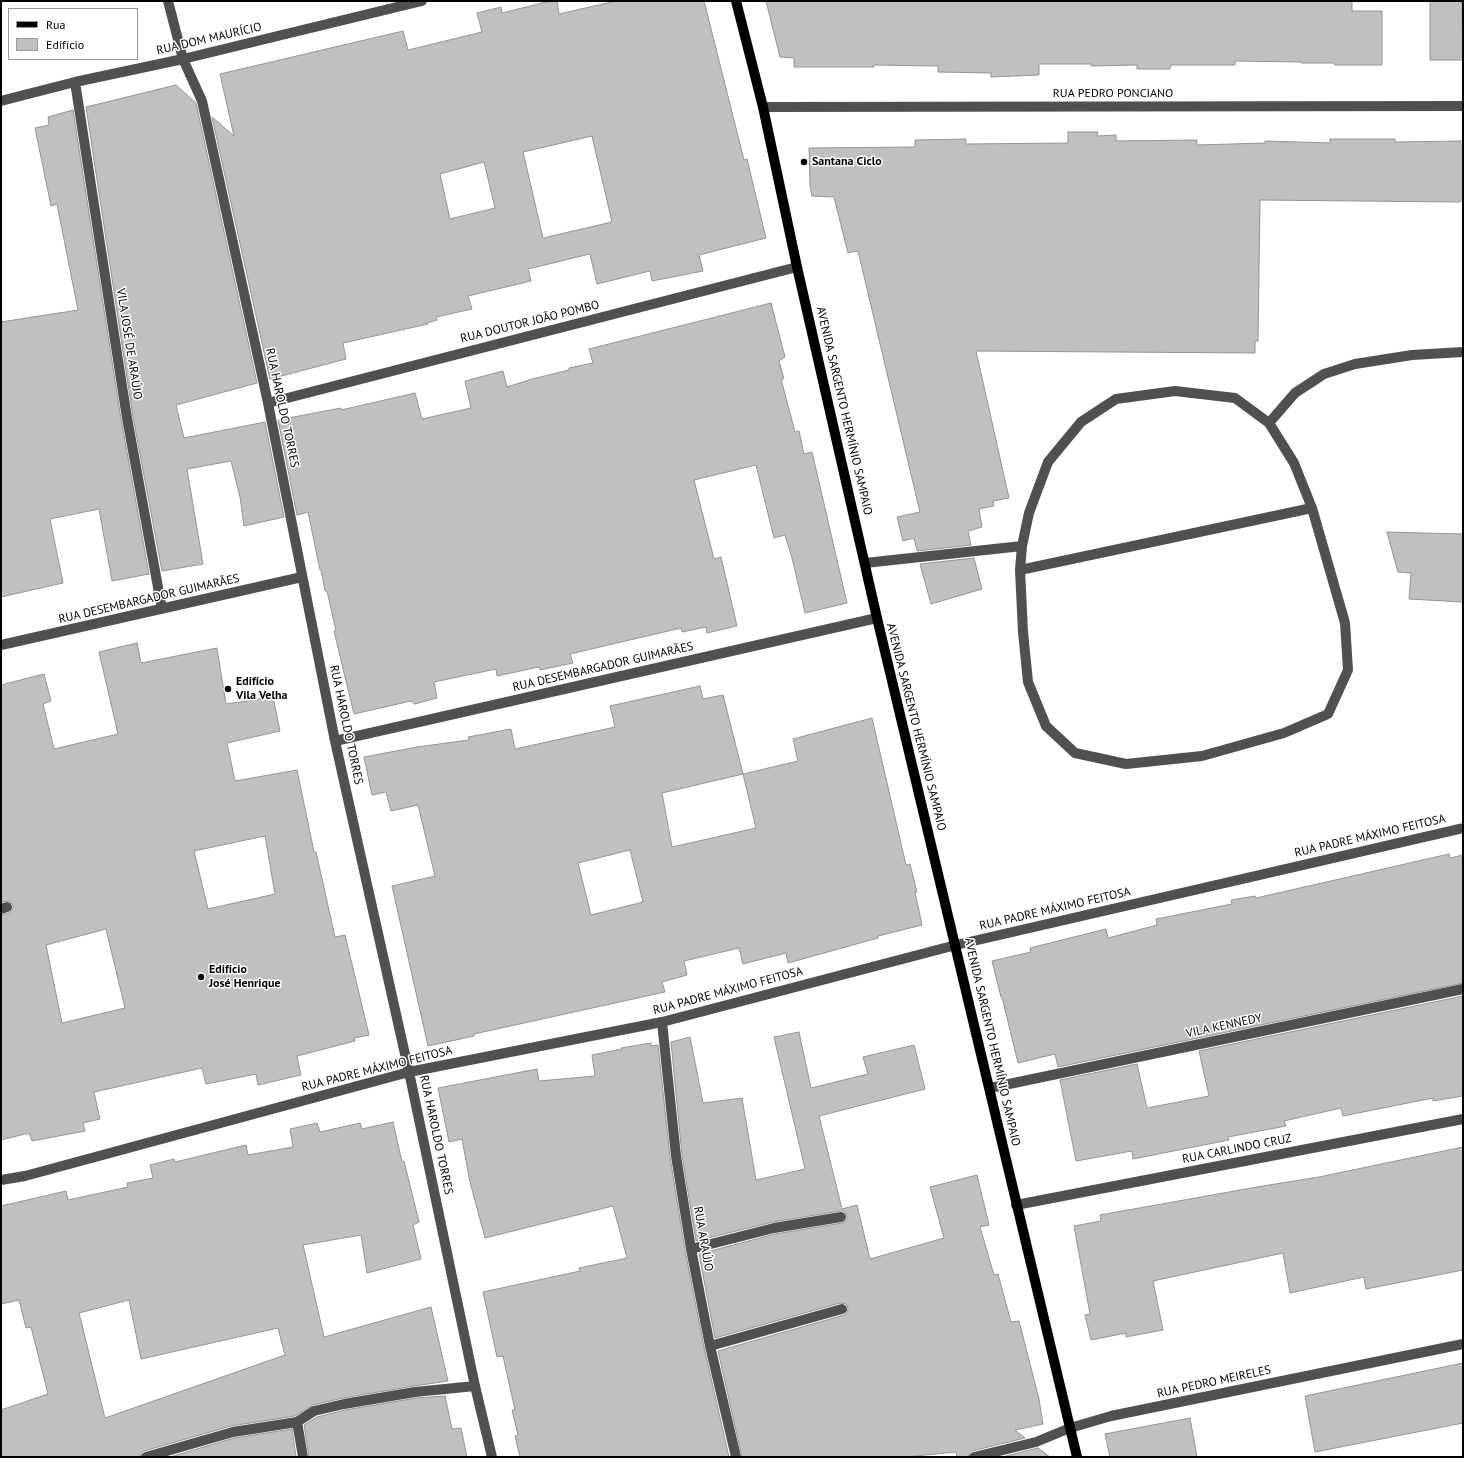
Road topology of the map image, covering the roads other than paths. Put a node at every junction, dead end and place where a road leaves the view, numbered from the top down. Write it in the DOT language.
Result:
graph roads {
  1 [pos="168,1"];
  2 [pos="422,1"];
  3 [pos="736,1"];
  4 [pos="183,59"];
  5 [pos="75,82"];
  6 [pos="1,101"];
  7 [pos="1463,106"];
  8 [pos="763,107"];
  9 [pos="797,266"];
  10 [pos="1463,352"];
  11 [pos="268,402"];
  12 [pos="1269,423"];
  13 [pos="1312,508"];
  14 [pos="1022,546"];
  15 [pos="865,563"];
  16 [pos="1020,570"];
  17 [pos="302,577"];
  18 [pos="162,609"];
  19 [pos="877,618"];
  20 [pos="1,645"];
  21 [pos="335,741"];
  22 [pos="1463,828"];
  23 [pos="956,945"];
  24 [pos="1463,989"];
  25 [pos="662,1022"];
  26 [pos="409,1072"];
  27 [pos="990,1088"];
  28 [pos="1463,1118"];
  29 [pos="1,1180"];
  30 [pos="1016,1205"];
  31 [pos="840,1217"];
  32 [pos="691,1249"];
  33 [pos="842,1309"];
  34 [pos="1463,1344"];
  35 [pos="710,1346"];
  36 [pos="475,1386"];
  37 [pos="297,1422"];
  38 [pos="1070,1428"];
  39 [pos="146,1457"];
  40 [pos="303,1457"];
  41 [pos="492,1457"];
  42 [pos="736,1457"];
  43 [pos="974,1457"];
  44 [pos="1077,1457"];
  1 -- 4 [label="street, RUA HAROLDO TORRES"];
  2 -- 4 [label="street, RUA DOM MAURÍCIO"];
  3 -- 8 [label="main road, AVENIDA SARGENTO HERMÍNIO SAMPAIO"];
  4 -- 5 [label="street, RUA DOM MAURÍCIO"];
  4 -- 11 [label="street, RUA HAROLDO TORRES"];
  5 -- 6 [label="street, RUA DOM MAURÍCIO"];
  5 -- 18 [label="street, VILA JOSÉ DE ARAÚJO"];
  7 -- 8 [label="street, RUA PEDRO PONCIANO"];
  8 -- 9 [label="main road, AVENIDA SARGENTO HERMÍNIO SAMPAIO"];
  9 -- 11 [label="street, RUA DOUTOR JOÃO POMBO"];
  9 -- 15 [label="main road, AVENIDA SARGENTO HERMÍNIO SAMPAIO"];
  10 -- 12 [label="street"];
  11 -- 17 [label="street, RUA HAROLDO TORRES"];
  12 -- 13 [label="street"];
  12 -- 14 [label="street"];
  13 -- 16 [label="street"];
  13 -- 16 [label="street"];
  14 -- 15 [label="street"];
  14 -- 16 [label="street"];
  15 -- 19 [label="main road, AVENIDA SARGENTO HERMÍNIO SAMPAIO"];
  17 -- 18 [label="street, RUA DESEMBARGADOR GUIMARÃES"];
  17 -- 21 [label="street, RUA HAROLDO TORRES"];
  18 -- 20 [label="street, RUA DESEMBARGADOR GUIMARÃES"];
  19 -- 21 [label="street, RUA DESEMBARGADOR GUIMARÃES"];
  19 -- 23 [label="main road, AVENIDA SARGENTO HERMÍNIO SAMPAIO"];
  21 -- 26 [label="street, RUA HAROLDO TORRES"];
  22 -- 23 [label="street, RUA PADRE MÁXIMO FEITOSA"];
  23 -- 25 [label="street, RUA PADRE MÁXIMO FEITOSA"];
  23 -- 27 [label="main road, AVENIDA SARGENTO HERMÍNIO SAMPAIO"];
  24 -- 27 [label="street, VILA KENNEDY"];
  25 -- 26 [label="street, RUA PADRE MÁXIMO FEITOSA"];
  25 -- 32 [label="street, RUA ARAÚJO"];
  26 -- 29 [label="street, RUA PADRE MÁXIMO FEITOSA"];
  26 -- 36 [label="street, RUA HAROLDO TORRES"];
  27 -- 30 [label="main road, AVENIDA SARGENTO HERMÍNIO SAMPAIO"];
  28 -- 30 [label="street, RUA CARLINDO CRUZ"];
  30 -- 38 [label="main road, AVENIDA SARGENTO HERMÍNIO SAMPAIO"];
  31 -- 32 [label="street"];
  32 -- 35 [label="street, RUA ARAÚJO"];
  33 -- 35 [label="street"];
  34 -- 38 [label="street, RUA PEDRO MEIRELES"];
  35 -- 42 [label="street, RUA ARAÚJO"];
  36 -- 37 [label="street"];
  36 -- 41 [label="street, RUA HAROLDO TORRES"];
  37 -- 39 [label="street"];
  37 -- 40 [label="street"];
  38 -- 43 [label="street, RUA PEDRO MEIRELES"];
  38 -- 44 [label="main road, AVENIDA SARGENTO HERMÍNIO SAMPAIO"];
}
